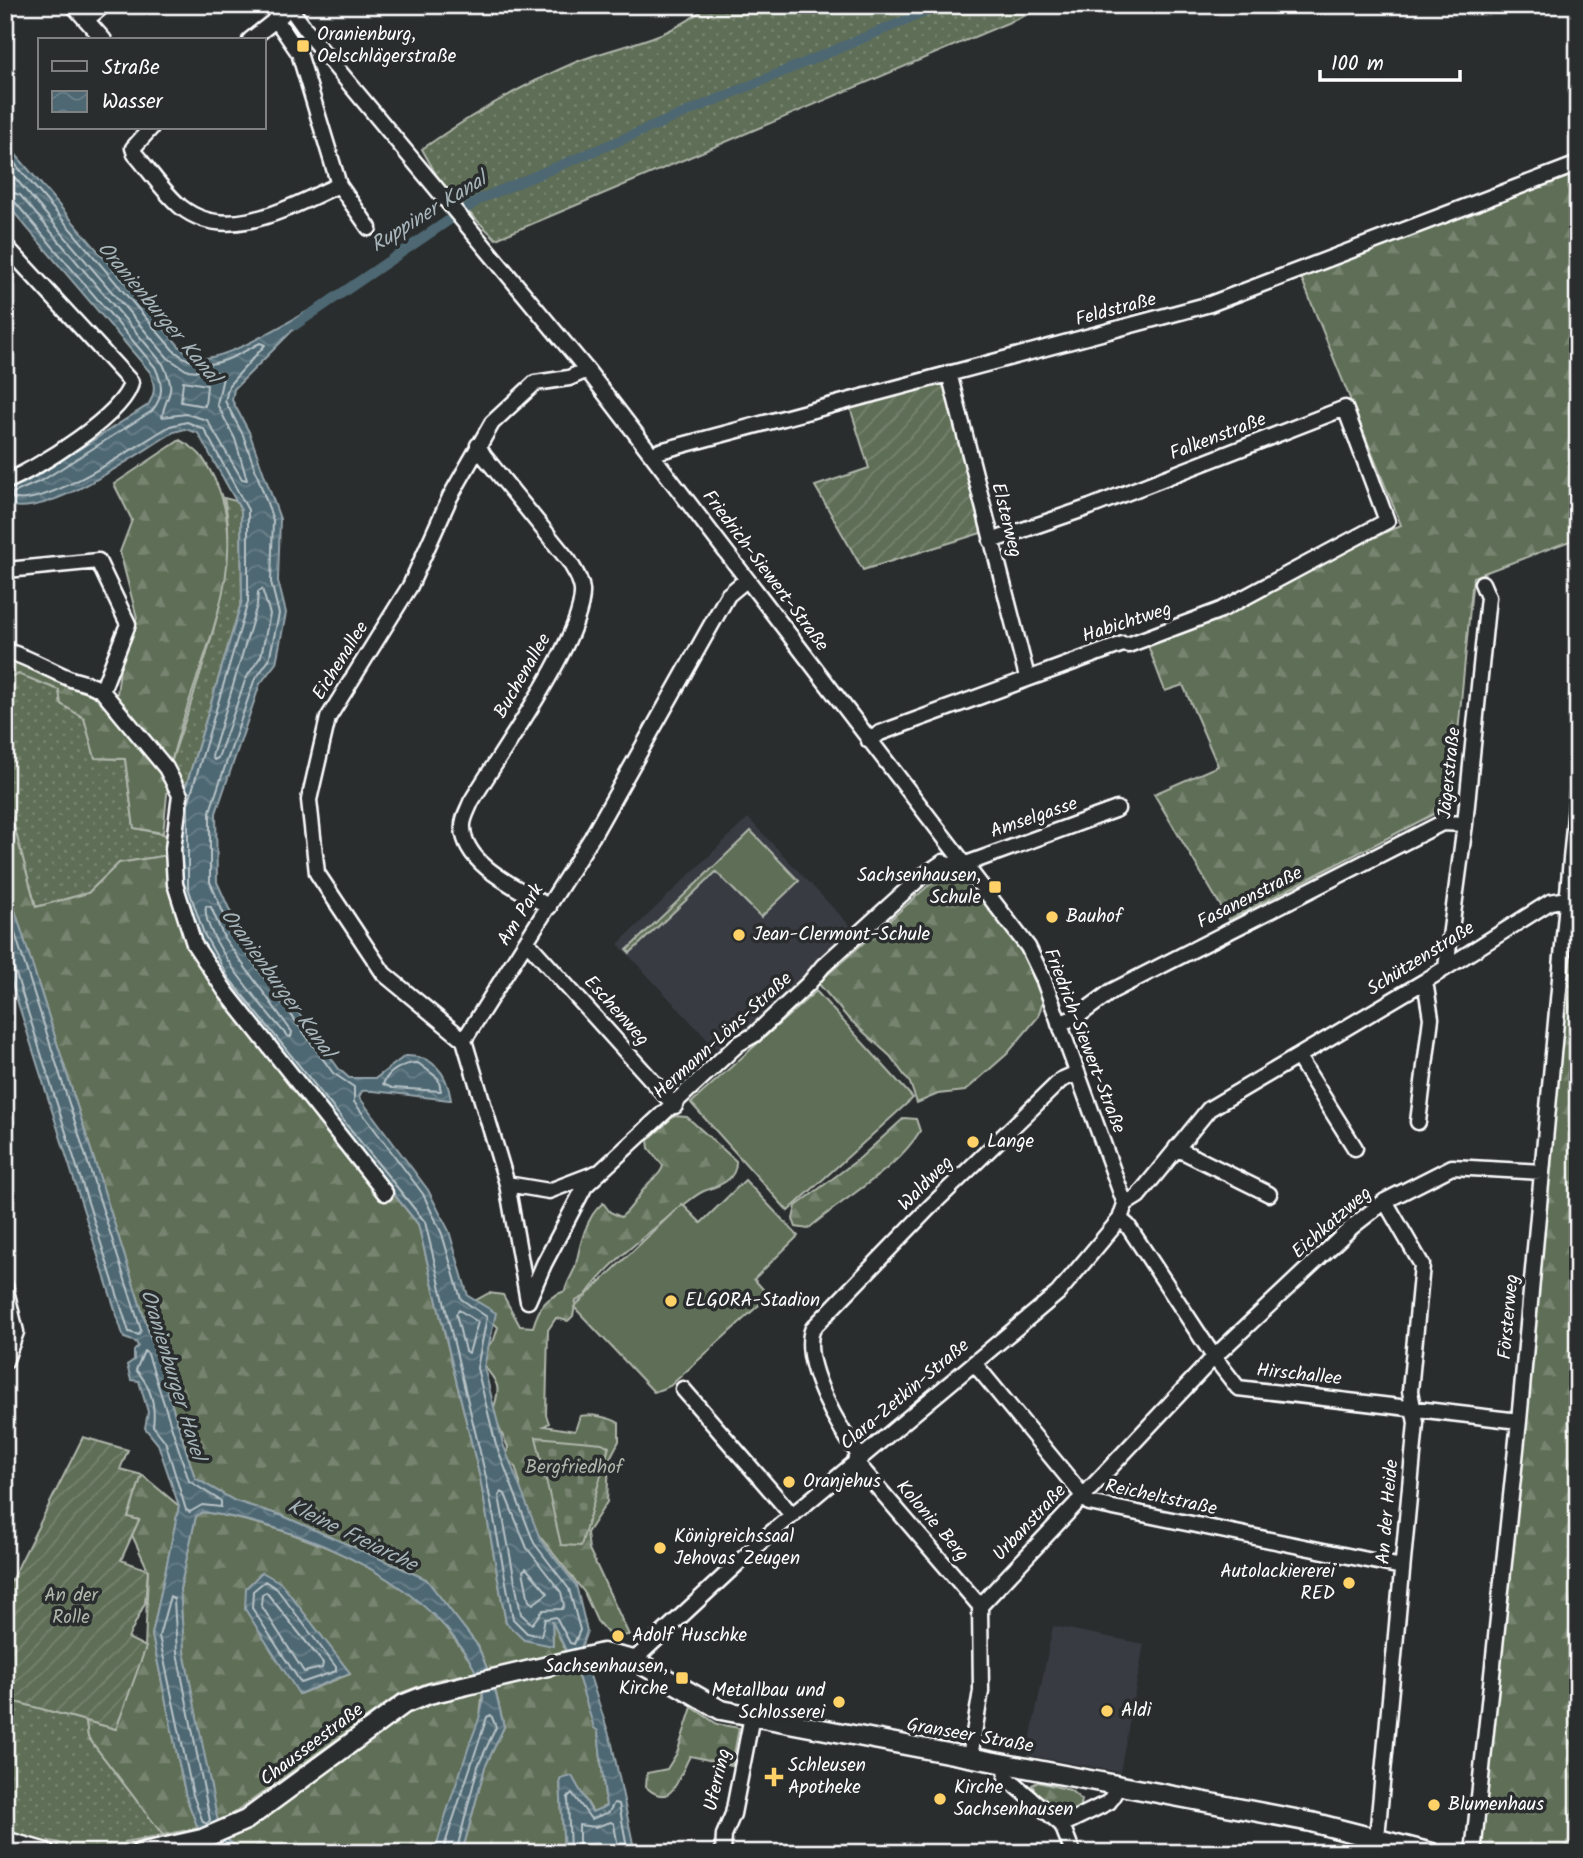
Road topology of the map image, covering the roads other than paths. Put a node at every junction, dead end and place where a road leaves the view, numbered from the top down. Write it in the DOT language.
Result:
graph roads {
  1 [pos="73,5"];
  2 [pos="104,5"];
  3 [pos="289,7"];
  4 [pos="275,18"];
  5 [pos="86,20"];
  6 [pos="102,38"];
  7 [pos="252,38"];
  8 [pos="149,130"];
  9 [pos="1578,164"];
  10 [pos="339,185"];
  11 [pos="369,228"];
  12 [pos="5,245"];
  13 [pos="587,370"];
  14 [pos="948,373"];
  15 [pos="478,445"];
  16 [pos="653,456"];
  17 [pos="5,482"];
  18 [pos="1387,521"];
  19 [pos="991,541"];
  20 [pos="7,570"];
  21 [pos="746,580"];
  22 [pos="1482,583"];
  23 [pos="7,651"];
  24 [pos="1027,677"];
  25 [pos="103,691"];
  26 [pos="869,741"];
  27 [pos="1578,784"];
  28 [pos="1117,809"];
  29 [pos="1465,824"];
  30 [pos="965,864"];
  31 [pos="1567,899"];
  32 [pos="549,907"];
  33 [pos="528,943"];
  34 [pos="1446,967"];
  35 [pos="1425,981"];
  36 [pos="1059,1024"];
  37 [pos="464,1040"];
  38 [pos="1298,1057"];
  39 [pos="1077,1073"];
  40 [pos="675,1106"];
  41 [pos="1418,1122"];
  42 [pos="1355,1148"];
  43 [pos="1176,1149"];
  44 [pos="604,1171"];
  45 [pos="1542,1172"];
  46 [pos="507,1184"];
  47 [pos="385,1193"];
  48 [pos="1269,1194"];
  49 [pos="1385,1201"];
  50 [pos="1122,1212"];
  51 [pos="5,1286"];
  52 [pos="811,1333"];
  53 [pos="1214,1357"];
  54 [pos="5,1362"];
  55 [pos="974,1363"];
  56 [pos="683,1389"];
  57 [pos="1412,1408"];
  58 [pos="1519,1421"];
  59 [pos="858,1459"];
  60 [pos="1082,1495"];
  61 [pos="792,1515"];
  62 [pos="1402,1567"];
  63 [pos="980,1606"];
  64 [pos="634,1660"];
  65 [pos="508,1675"];
  66 [pos="752,1716"];
  67 [pos="970,1757"];
  68 [pos="1008,1764"];
  69 [pos="1119,1785"];
  70 [pos="1062,1825"];
  71 [pos="5,1841"];
  72 [pos="1380,1845"];
  73 [pos="39,1852"];
  74 [pos="140,1853"];
  75 [pos="723,1853"];
  76 [pos="1073,1853"];
  77 [pos="1432,1853"];
  78 [pos="1473,1853"];
  1 -- 5 [label="street"];
  2 -- 5 [label="street"];
  3 -- 4 [label="street"];
  3 -- 13 [label="street, Friedrich-Siewert-Straße"];
  4 -- 7 [label="street"];
  4 -- 10 [label="street"];
  5 -- 6 [label="street"];
  8 -- 10 [label="street"];
  9 -- 14 [label="street, Feldstraße"];
  10 -- 11 [label="street"];
  12 -- 17 [label="street"];
  13 -- 15 [label="street, Eichenallee"];
  13 -- 16 [label="street, Friedrich-Siewert-Straße"];
  14 -- 16 [label="street, Feldstraße"];
  14 -- 19 [label="street, Elsterweg"];
  15 -- 32 [label="street, Buchenallee"];
  15 -- 37 [label="street, Eichenallee"];
  16 -- 21 [label="street, Friedrich-Siewert-Straße"];
  18 -- 19 [label="street, Falkenstraße"];
  18 -- 24 [label="street, Habichtweg"];
  19 -- 24 [label="street, Elsterweg"];
  20 -- 25 [label="street"];
  21 -- 26 [label="street, Friedrich-Siewert-Straße"];
  21 -- 32 [label="street, Am Park"];
  22 -- 29 [label="street, Jägerstraße"];
  23 -- 25 [label="street"];
  24 -- 26 [label="street, Habichtweg"];
  25 -- 47 [label="street"];
  26 -- 30 [label="street, Friedrich-Siewert-Straße"];
  27 -- 31 [label="street, Försterweg"];
  28 -- 30 [label="street, Amselgasse"];
  29 -- 34 [label="street, Jägerstraße"];
  29 -- 36 [label="street, Fasanenstraße"];
  30 -- 36 [label="street, Friedrich-Siewert-Straße"];
  30 -- 40 [label="street, Hermann-Löns-Straße"];
  31 -- 34 [label="street, Schützenstraße"];
  31 -- 45 [label="street, Försterweg"];
  32 -- 33 [label="street, Am Park"];
  33 -- 37 [label="street, Am Park"];
  33 -- 40 [label="street, Eschenweg"];
  34 -- 35 [label="street, Schützenstraße"];
  35 -- 38 [label="street, Schützenstraße"];
  35 -- 41 [label="street"];
  36 -- 39 [label="street, Friedrich-Siewert-Straße"];
  37 -- 46 [label="street"];
  38 -- 42 [label="street"];
  38 -- 43 [label="street, Schützenstraße"];
  39 -- 50 [label="street, Friedrich-Siewert-Straße"];
  39 -- 52 [label="street, Waldweg"];
  40 -- 44 [label="street, Hermann-Löns-Straße"];
  43 -- 48 [label="street"];
  43 -- 50 [label="street, Schützenstraße"];
  44 -- 46 [label="street, Hermann-Löns-Straße"];
  44 -- 46 [label="street, Hermann-Löns-Straße"];
  45 -- 49 [label="street, Eichkatzweg"];
  45 -- 58 [label="street, Försterweg"];
  49 -- 53 [label="street, Eichkatzweg"];
  49 -- 57 [label="street, An der Heide"];
  50 -- 53 [label="street, Hirschallee"];
  50 -- 55 [label="street, Clara-Zetkin-Straße"];
  51 -- 54 [label="street"];
  52 -- 59 [label="street, Kolonie Berg"];
  53 -- 57 [label="street, Hirschallee"];
  53 -- 60 [label="street, Urbanstraße"];
  55 -- 59 [label="street, Clara-Zetkin-Straße"];
  55 -- 60 [label="street, Reicheltstraße"];
  56 -- 61 [label="street"];
  57 -- 58 [label="street, Hirschallee"];
  57 -- 62 [label="street, An der Heide"];
  58 -- 78 [label="street, Försterweg"];
  59 -- 61 [label="street, Clara-Zetkin-Straße"];
  59 -- 63 [label="street, Kolonie Berg"];
  60 -- 62 [label="street, Reicheltstraße"];
  60 -- 63 [label="street, Urbanstraße"];
  61 -- 64 [label="street, Clara-Zetkin-Straße"];
  62 -- 72 [label="street, An der Heide"];
  63 -- 67 [label="street"];
  64 -- 65 [label="main road, Granseer Straße"];
  64 -- 66 [label="main road, Granseer Straße"];
  65 -- 74 [label="main road, Chausseestraße"];
  66 -- 67 [label="main road, Granseer Straße"];
  66 -- 75 [label="street, Uferring"];
  67 -- 68 [label="main road, Granseer Straße"];
  68 -- 69 [label="main road, Granseer Straße"];
  68 -- 70 [label="street"];
  69 -- 70 [label="street"];
  69 -- 72 [label="main road, Granseer Straße"];
  70 -- 76 [label="street"];
  71 -- 73 [label="main road"];
  72 -- 77 [label="main road, Granseer Straße"];
}
